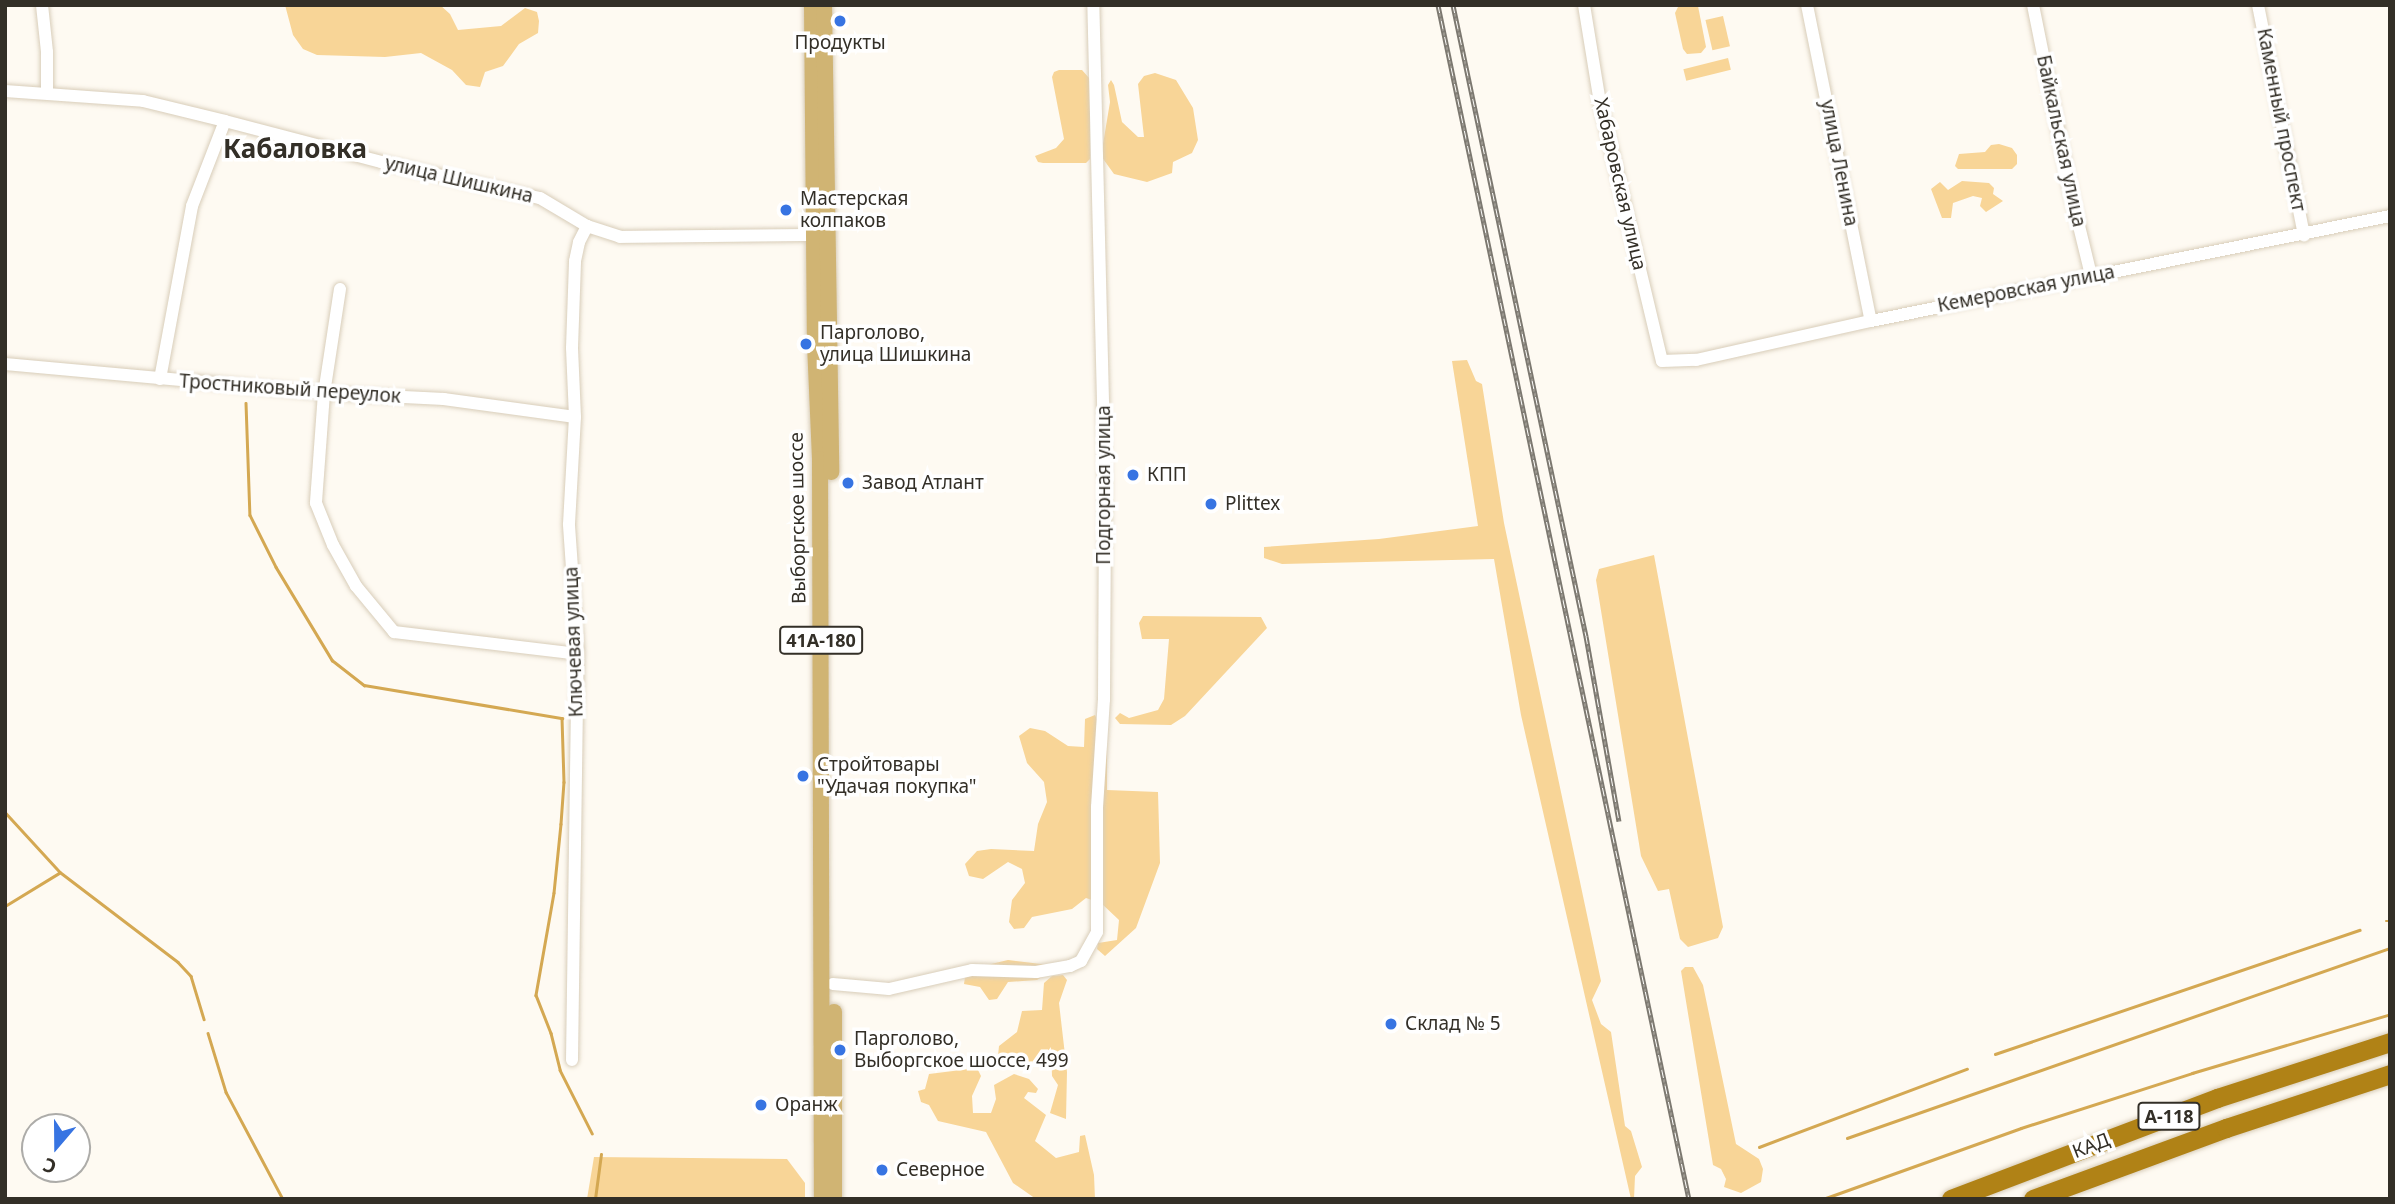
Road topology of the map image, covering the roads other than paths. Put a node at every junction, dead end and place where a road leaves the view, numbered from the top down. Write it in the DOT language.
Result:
graph roads {
  1 [pos="42,5"];
  2 [pos="812,5"];
  3 [pos="824,5"];
  4 [pos="1093,5"];
  5 [pos="1584,5"];
  6 [pos="1807,5"];
  7 [pos="2033,5"];
  8 [pos="2258,5"];
  9 [pos="5,91"];
  10 [pos="47,93"];
  11 [pos="225,121"];
  12 [pos="2390,216"];
  13 [pos="587,226"];
  14 [pos="820,235"];
  15 [pos="2304,235"];
  16 [pos="2091,275"];
  17 [pos="340,289"];
  18 [pos="1871,321"];
  19 [pos="1662,361"];
  20 [pos="5,363"];
  21 [pos="160,379"];
  22 [pos="324,393"];
  23 [pos="575,417"];
  24 [pos="578,654"];
  25 [pos="833,984"];
  26 [pos="2390,1042"];
  27 [pos="572,1060"];
  28 [pos="2390,1074"];
  29 [pos="822,1199"];
  30 [pos="834,1199"];
  31 [pos="1951,1199"];
  32 [pos="2033,1199"];
  1 -- 10 [label="street"];
  2 -- 14 [label="main road, Выборгское шоссе / 41А-180"];
  3 -- 14 [label="main road, Выборгское шоссе / 41А-180"];
  4 -- 25 [label="street, Подгорная улица"];
  5 -- 19 [label="street, Хабаровская улица"];
  6 -- 18 [label="street, улица Ленина"];
  7 -- 16 [label="street, Байкальская улица"];
  8 -- 15 [label="street, Каменный проспект"];
  9 -- 10 [label="street, улица Шишкина"];
  10 -- 11 [label="street, улица Шишкина"];
  11 -- 13 [label="street, улица Шишкина"];
  11 -- 21 [label="street"];
  12 -- 15 [label="street, Кемеровская улица"];
  13 -- 14 [label="street, улица Шишкина"];
  13 -- 23 [label="street, Ключевая улица"];
  14 -- 25 [label="main road, Выборгское шоссе / 41А-180"];
  14 -- 29 [label="main road, Выборгское шоссе / 41А-180"];
  15 -- 16 [label="street, Кемеровская улица"];
  16 -- 18 [label="street, Кемеровская улица"];
  17 -- 22 [label="street"];
  18 -- 19 [label="street, Кемеровская улица"];
  20 -- 21 [label="street, Тростниковый переулок"];
  21 -- 22 [label="street, Тростниковый переулок"];
  22 -- 23 [label="street, Тростниковый переулок"];
  22 -- 24 [label="street"];
  23 -- 24 [label="street, Ключевая улица"];
  24 -- 27 [label="street, Ключевая улица"];
  25 -- 30 [label="main road, Выборгское шоссе / 41А-180"];
  26 -- 31 [label="highway, КАД / А-118"];
  28 -- 32 [label="highway, КАД / А-118"];
}
